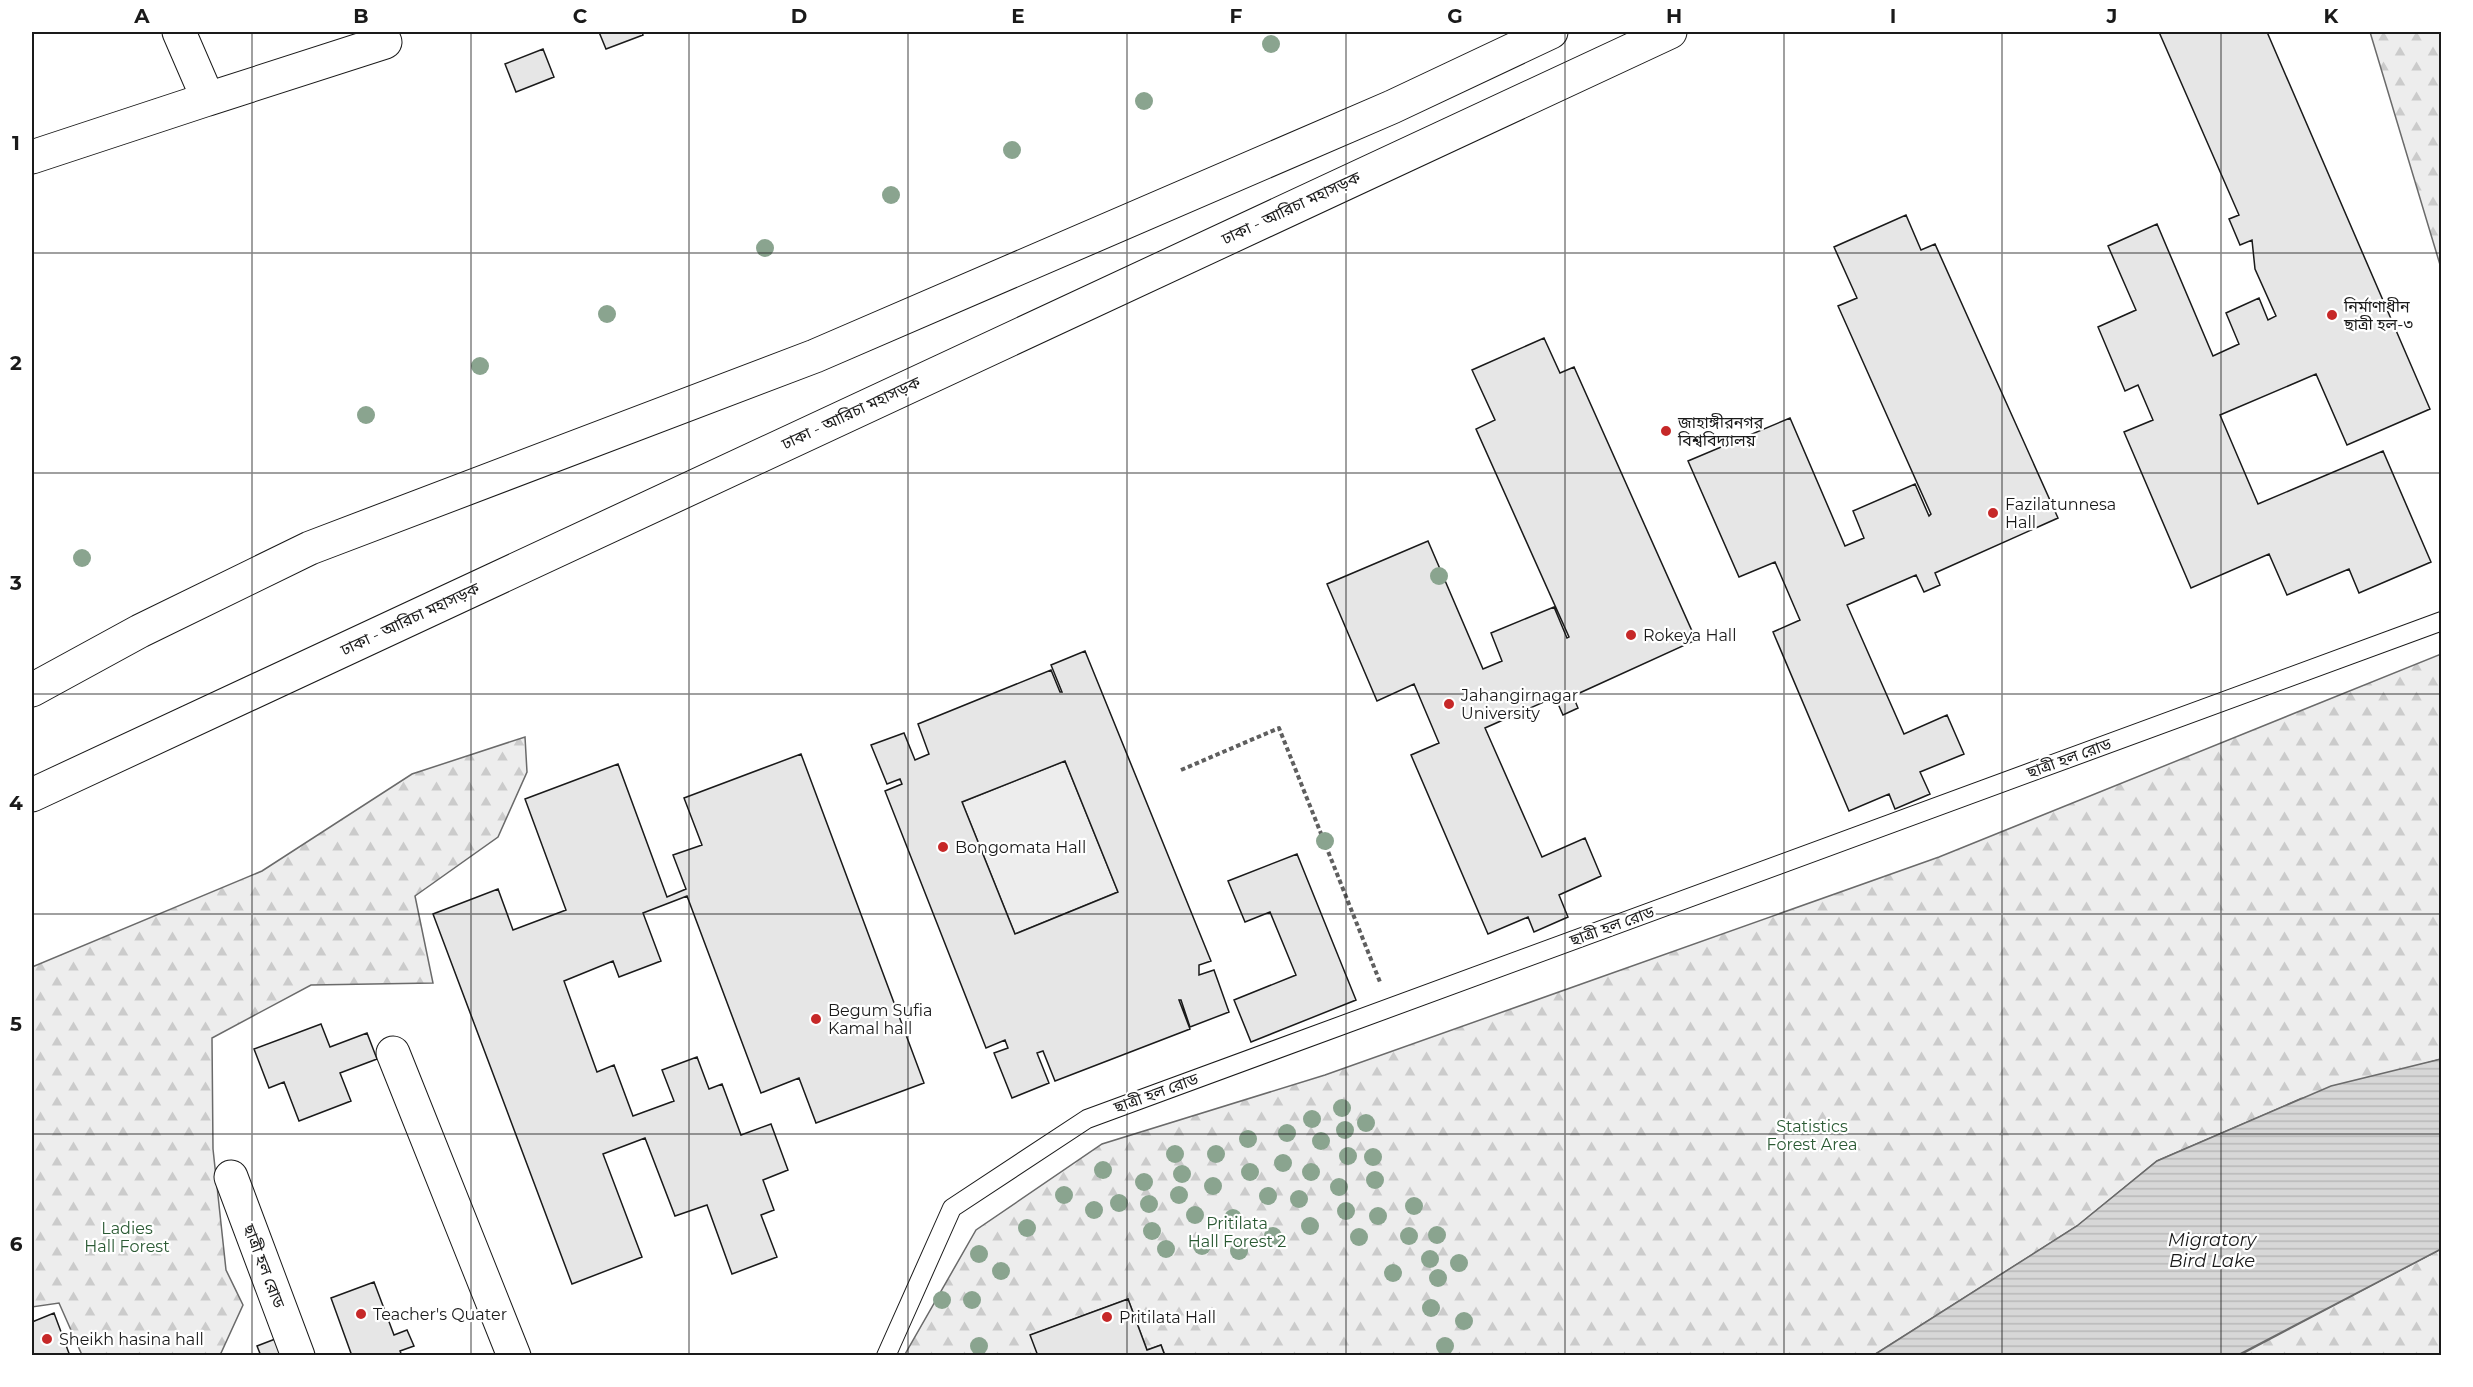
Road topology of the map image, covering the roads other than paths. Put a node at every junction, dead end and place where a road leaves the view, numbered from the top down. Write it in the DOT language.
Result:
graph roads {
  1 [pos="179,32"];
  2 [pos="1551,32"];
  3 [pos="1670,32"];
  4 [pos="385,42"];
  5 [pos="208,99"];
  6 [pos="32,157"];
  7 [pos="2442,621"];
  8 [pos="32,690"];
  9 [pos="32,795"];
  10 [pos="393,1053"];
  11 [pos="231,1177"];
  12 [pos="298,1356"];
  13 [pos="514,1356"];
  14 [pos="886,1356"];
  1 -- 5 [label="main road"];
  2 -- 8 [label="main road"];
  3 -- 9 [label="main road, ঢাকা - আরিচা মহাসড়ক"];
  4 -- 5 [label="main road"];
  5 -- 6 [label="main road"];
  7 -- 14 [label="lane, ছাত্রী হল রোড"];
  10 -- 13 [label="main road"];
  11 -- 12 [label="main road, ছাত্রী হল রোড"];
}
